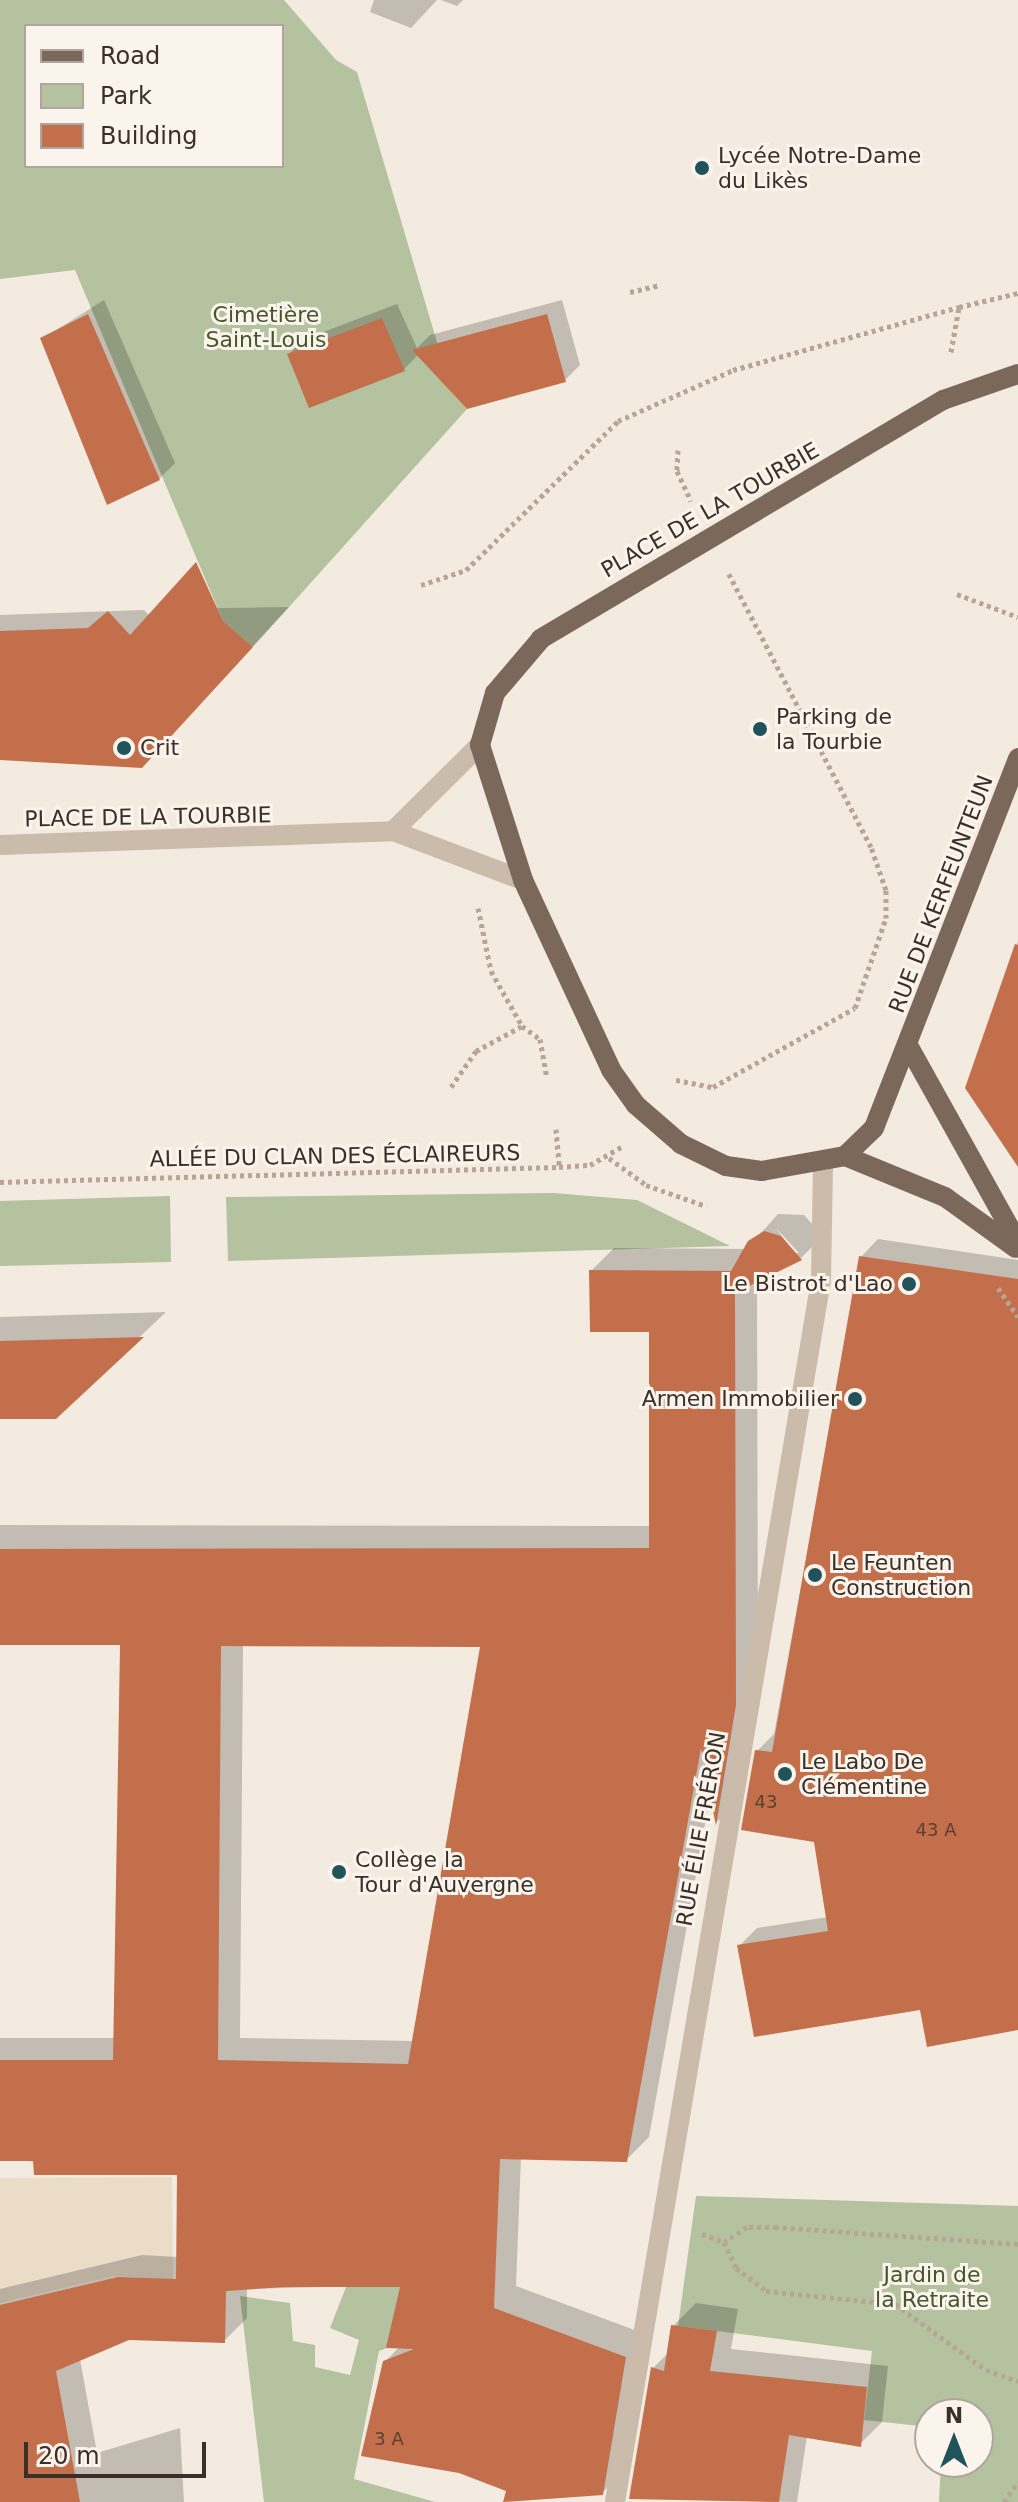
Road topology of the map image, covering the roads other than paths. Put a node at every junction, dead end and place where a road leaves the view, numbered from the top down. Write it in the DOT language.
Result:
graph roads {
  1 [pos="1017,375"];
  2 [pos="480,745"];
  3 [pos="1018,758"];
  4 [pos="393,831"];
  5 [pos="0,845"];
  6 [pos="523,880"];
  7 [pos="909,1047"];
  8 [pos="845,1156"];
  9 [pos="823,1163"];
  10 [pos="1018,1246"];
  11 [pos="615,2502"];
  1 -- 2 [label="main road, PLACE DE LA TOURBIE"];
  2 -- 4 [label="street"];
  2 -- 6 [label="main road"];
  3 -- 7 [label="main road, RUE DE KERFEUNTEUN"];
  4 -- 5 [label="street, PLACE DE LA TOURBIE"];
  4 -- 6 [label="street, PLACE DE LA TOURBIE"];
  6 -- 9 [label="main road"];
  7 -- 8 [label="main road"];
  7 -- 10 [label="main road"];
  8 -- 9 [label="main road"];
  8 -- 10 [label="main road"];
  9 -- 11 [label="street, RUE ÉLIE FRÉRON"];
}
